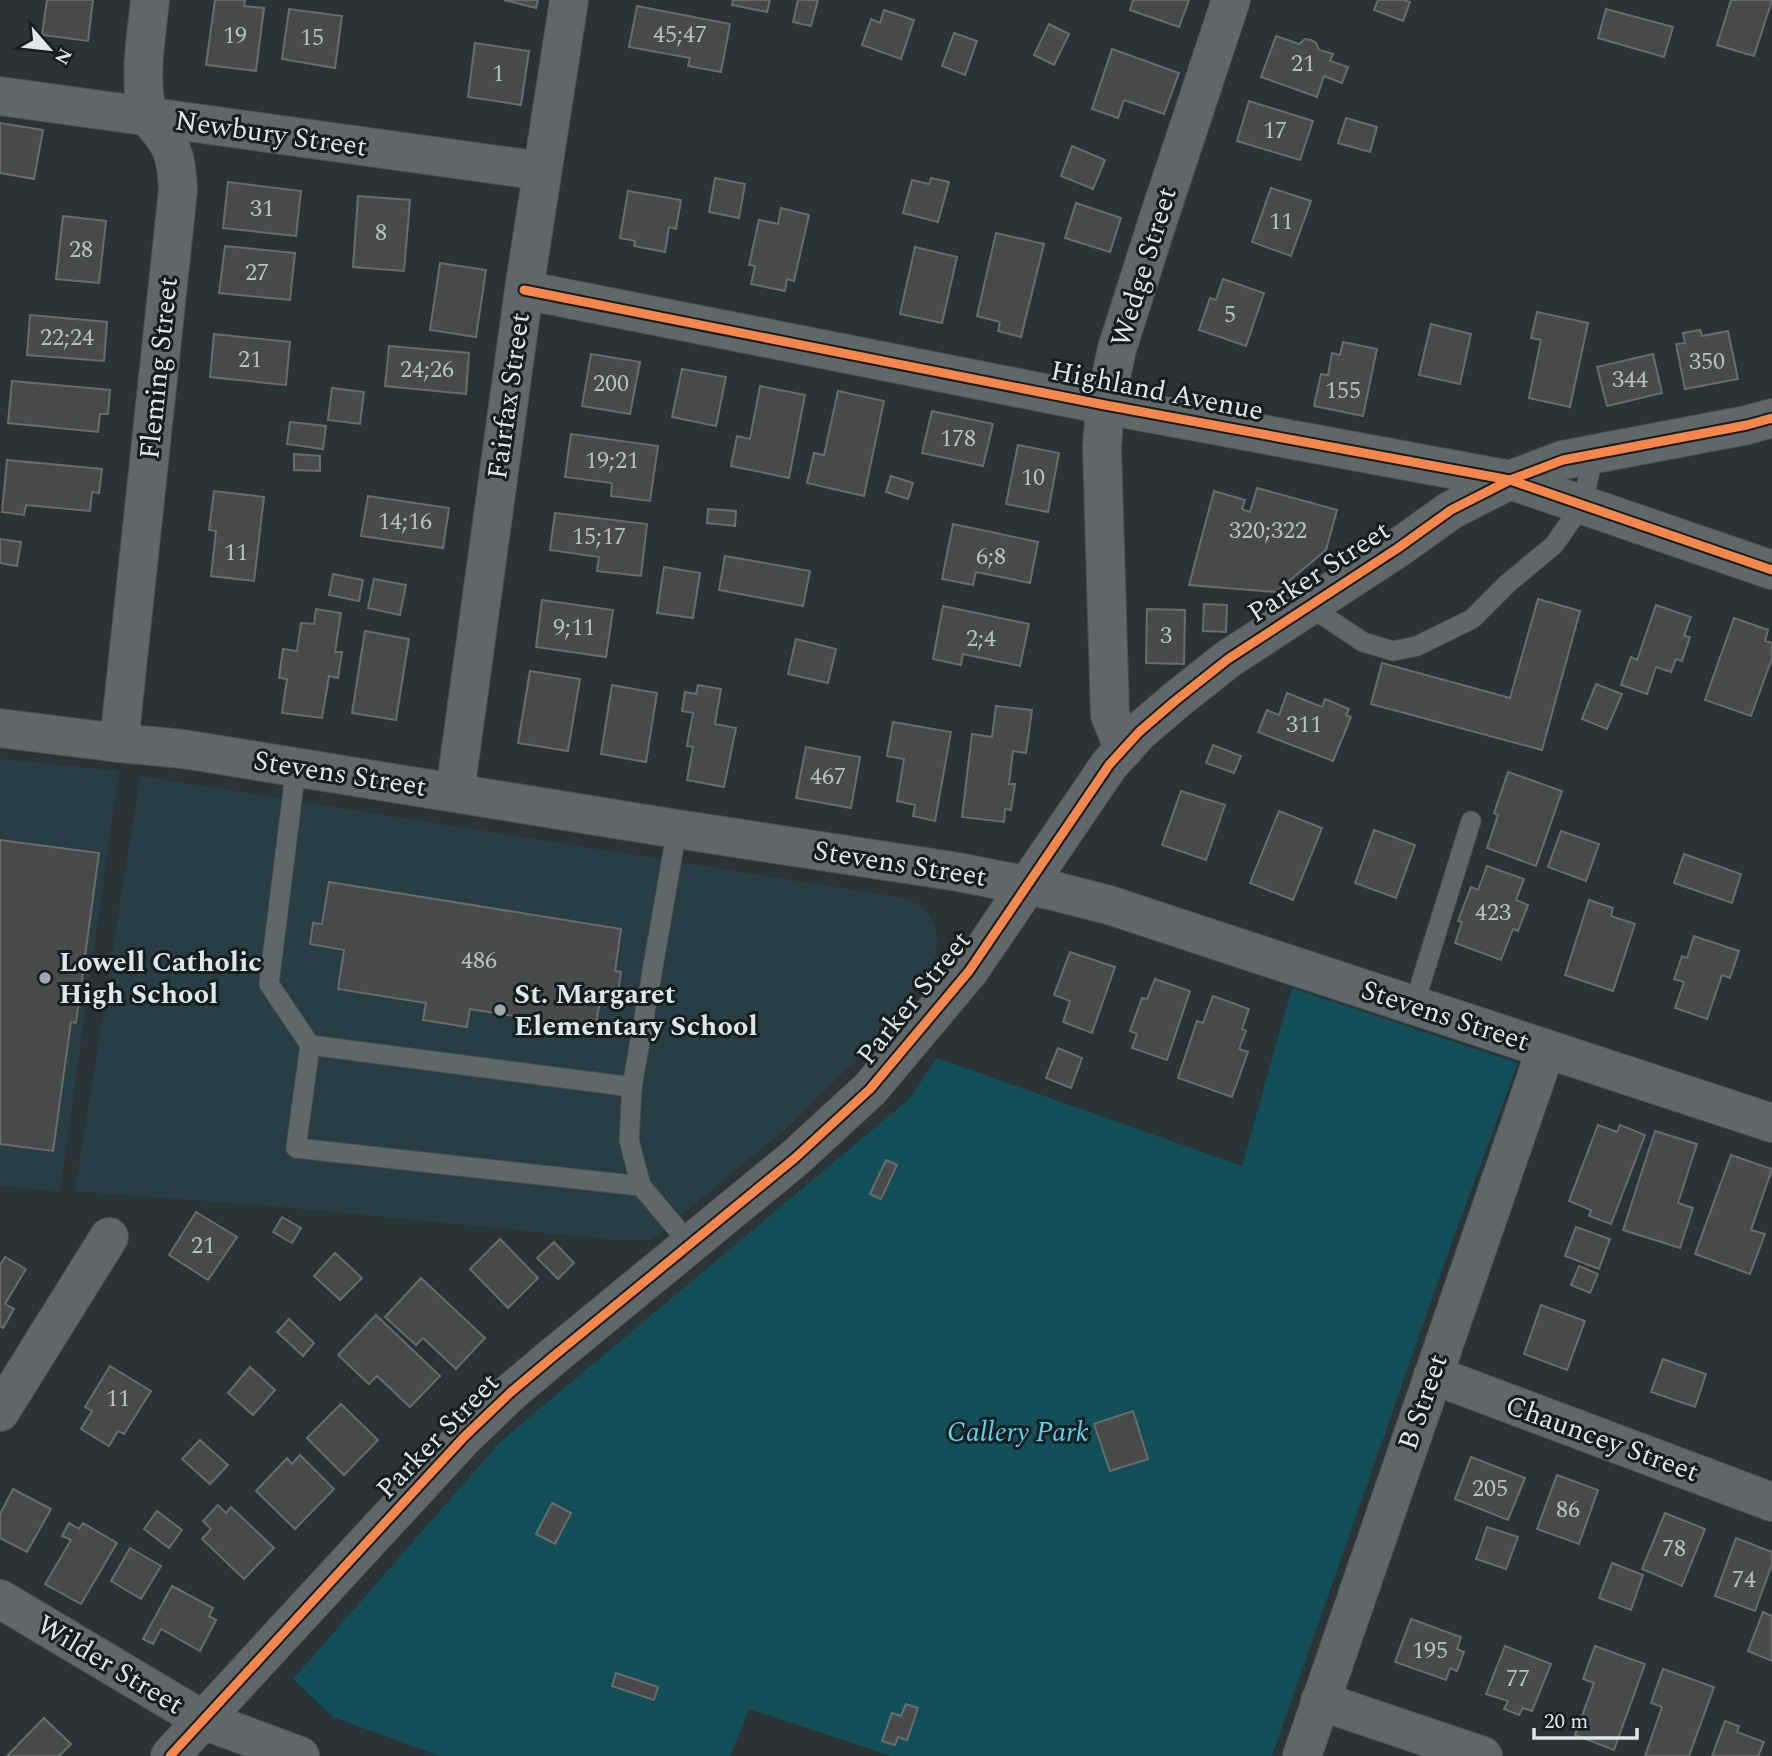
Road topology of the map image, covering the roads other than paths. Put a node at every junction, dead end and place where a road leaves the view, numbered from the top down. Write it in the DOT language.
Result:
graph roads {
  1 [pos="150,0"];
  2 [pos="569,0"];
  3 [pos="1231,0"];
  4 [pos="0,96"];
  5 [pos="149,117"];
  6 [pos="542,171"];
  7 [pos="524,290"];
  8 [pos="1105,405"];
  9 [pos="1772,418"];
  10 [pos="1594,455"];
  11 [pos="1510,480"];
  12 [pos="1582,505"];
  13 [pos="1772,570"];
  14 [pos="1309,606"];
  15 [pos="0,728"];
  16 [pos="119,743"];
  17 [pos="1124,749"];
  18 [pos="296,767"];
  19 [pos="455,792"];
  20 [pos="1471,821"];
  21 [pos="677,829"];
  22 [pos="1026,885"];
  23 [pos="1414,1006"];
  24 [pos="310,1045"];
  25 [pos="1546,1049"];
  26 [pos="632,1087"];
  27 [pos="1772,1123"];
  28 [pos="640,1186"];
  29 [pos="109,1237"];
  30 [pos="690,1244"];
  31 [pos="1433,1375"];
  32 [pos="0,1412"];
  33 [pos="1772,1502"];
  34 [pos="0,1599"];
  35 [pos="1320,1701"];
  36 [pos="203,1720"];
  37 [pos="170,1756"];
  38 [pos="300,1756"];
  39 [pos="1301,1756"];
  40 [pos="1483,1756"];
  1 -- 5 [label="street, Fleming Street"];
  2 -- 6 [label="street, Fairfax Street"];
  3 -- 8 [label="street, Wedge Street"];
  4 -- 5 [label="street, Newbury Street"];
  5 -- 6 [label="street, Newbury Street"];
  5 -- 16 [label="street, Fleming Street"];
  6 -- 7 [label="street, Fairfax Street"];
  7 -- 8 [label="street, Highland Avenue"];
  7 -- 19 [label="street, Fairfax Street"];
  8 -- 11 [label="street, Highland Avenue"];
  8 -- 17 [label="street, Wedge Street"];
  9 -- 10 [label="street, Parker Street"];
  10 -- 11 [label="street, Parker Street"];
  10 -- 12 [label="lane"];
  11 -- 12 [label="street, Highland Avenue"];
  11 -- 14 [label="street, Parker Street"];
  12 -- 13 [label="street, Highland Avenue"];
  12 -- 14 [label="lane"];
  14 -- 17 [label="street, Parker Street"];
  15 -- 16 [label="street, Stevens Street"];
  16 -- 18 [label="street, Stevens Street"];
  17 -- 22 [label="street, Parker Street"];
  18 -- 19 [label="street, Stevens Street"];
  18 -- 24 [label="lane"];
  19 -- 21 [label="street, Stevens Street"];
  20 -- 23 [label="lane"];
  21 -- 22 [label="street, Stevens Street"];
  21 -- 26 [label="lane"];
  22 -- 23 [label="street, Stevens Street"];
  22 -- 30 [label="street, Parker Street"];
  23 -- 25 [label="street, Stevens Street"];
  24 -- 26 [label="lane"];
  24 -- 28 [label="lane"];
  25 -- 27 [label="street, Stevens Street"];
  25 -- 31 [label="street, B Street"];
  26 -- 28 [label="lane"];
  28 -- 30 [label="lane"];
  29 -- 32 [label="street"];
  30 -- 36 [label="street, Parker Street"];
  31 -- 33 [label="street, Chauncey Street"];
  31 -- 35 [label="street, B Street"];
  34 -- 36 [label="street, Wilder Street"];
  35 -- 39 [label="street, B Street"];
  35 -- 40 [label="street"];
  36 -- 37 [label="street, Parker Street"];
  36 -- 38 [label="street, Wilder Street"];
}
